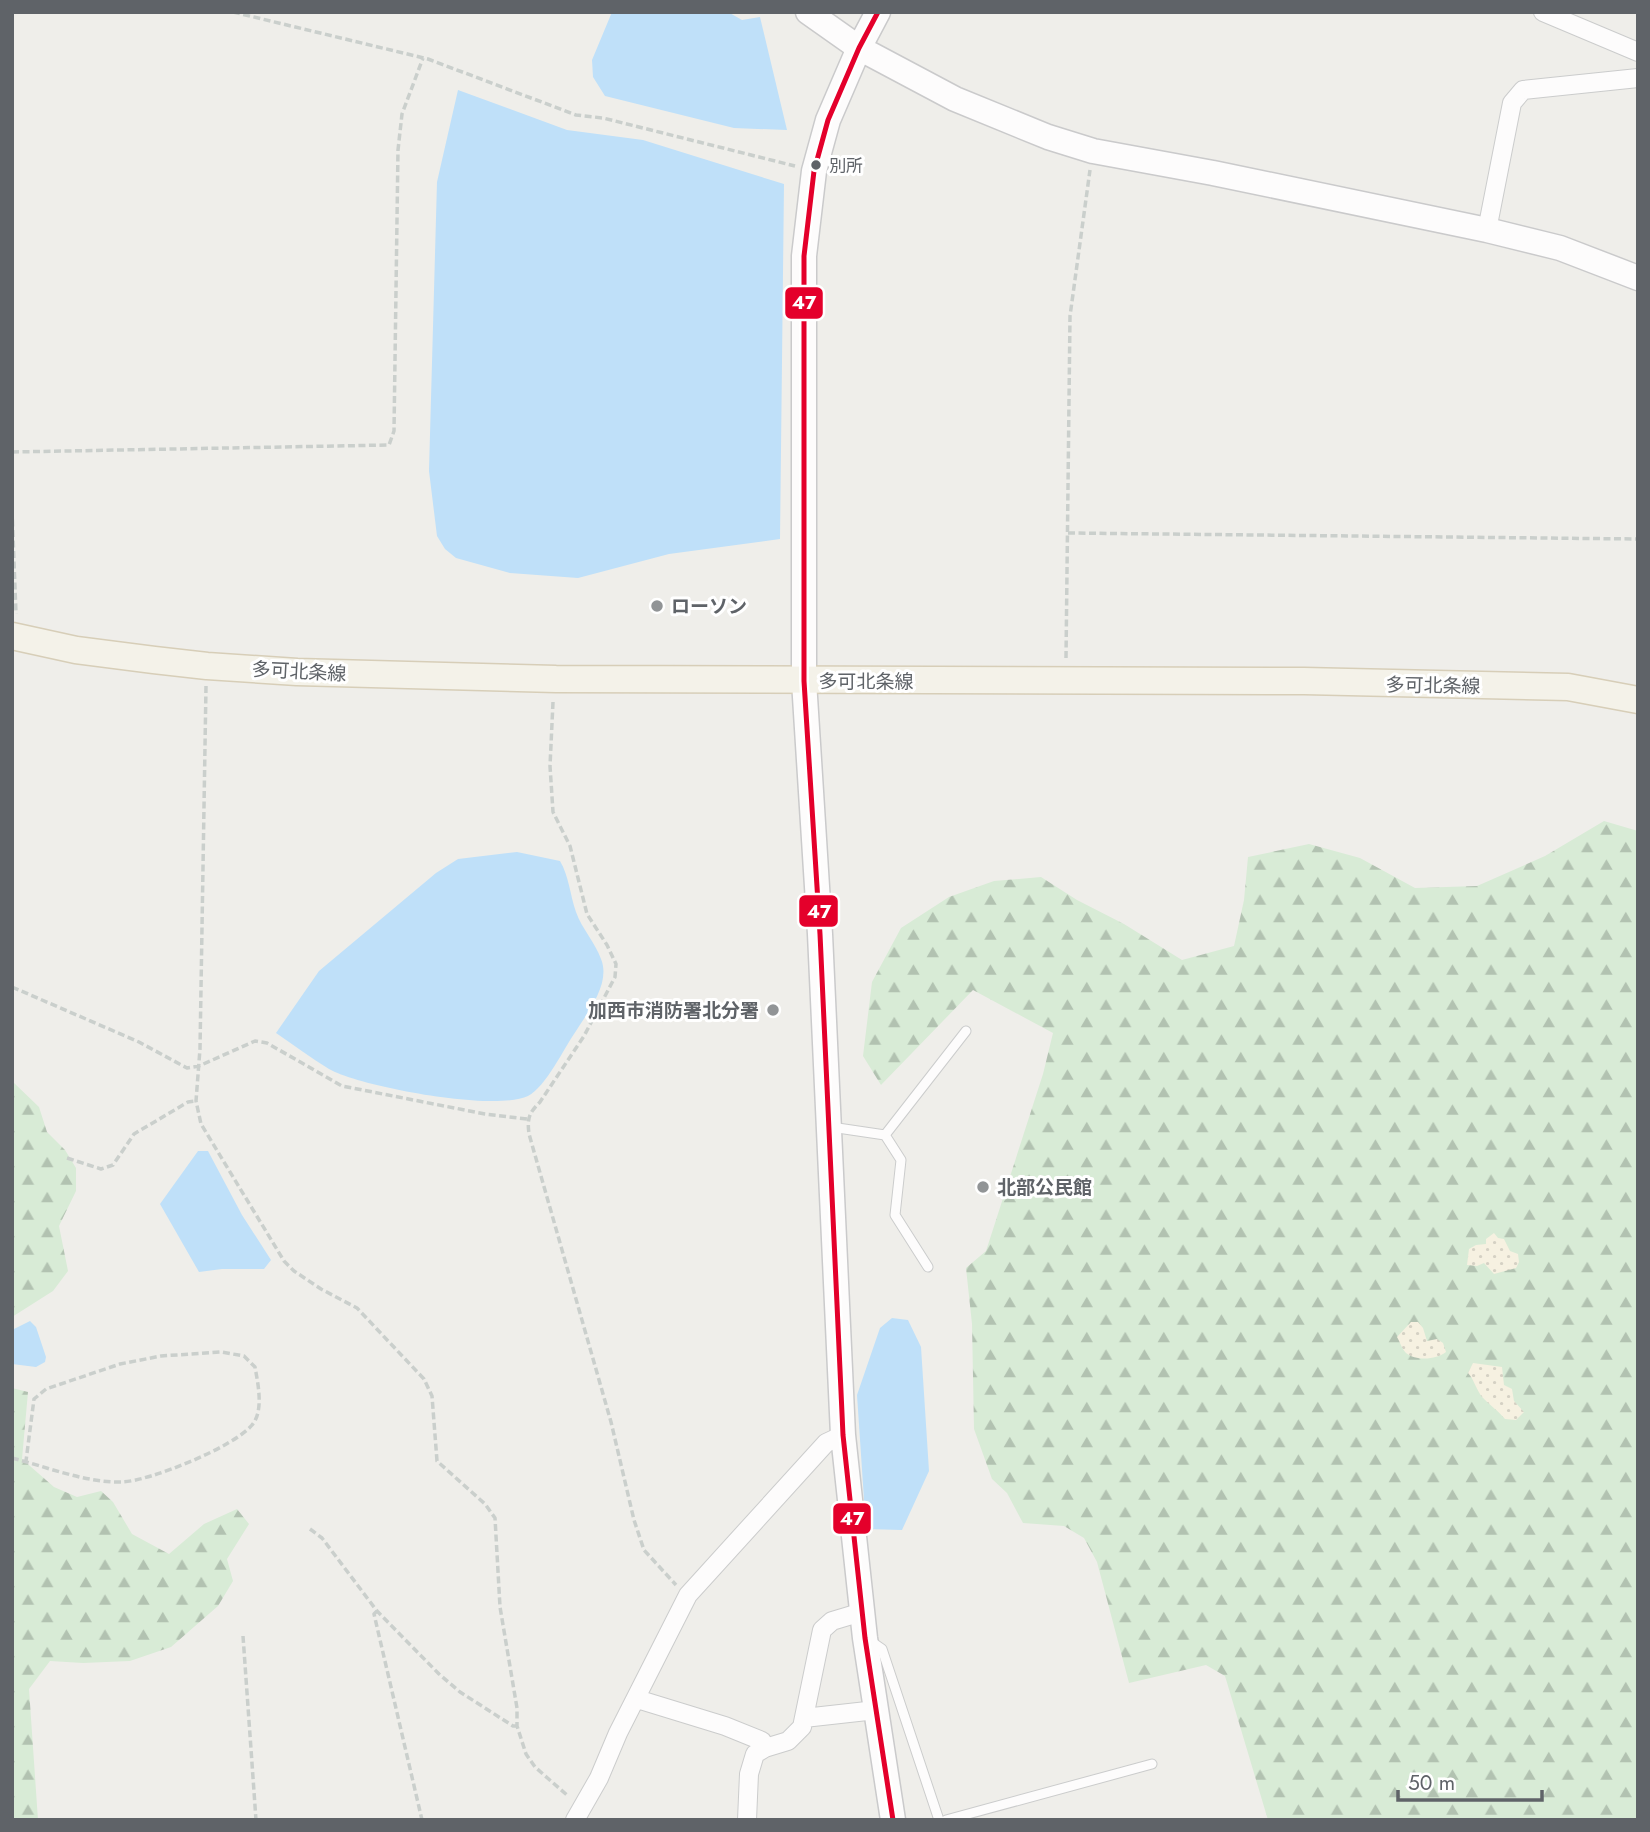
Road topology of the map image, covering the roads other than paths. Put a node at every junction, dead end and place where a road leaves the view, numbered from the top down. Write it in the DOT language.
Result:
graph roads {
  1 [pos="808,12"];
  2 [pos="878,12"];
  3 [pos="1543,12"];
  4 [pos="859,48"];
  5 [pos="1638,52"];
  6 [pos="1638,78"];
  7 [pos="1487,230"];
  8 [pos="1635,275"];
  9 [pos="15,637"];
  10 [pos="804,681"];
  11 [pos="1638,700"];
  12 [pos="966,1031"];
  13 [pos="829,1127"];
  14 [pos="886,1135"];
  15 [pos="928,1267"];
  16 [pos="843,1435"];
  17 [pos="862,1612"];
  18 [pos="865,1638"];
  19 [pos="637,1699"];
  20 [pos="876,1710"];
  21 [pos="804,1718"];
  22 [pos="765,1748"];
  23 [pos="1152,1764"];
  24 [pos="578,1813"];
  25 [pos="747,1820"];
  26 [pos="893,1820"];
  27 [pos="939,1820"];
  28 [pos="946,1820"];
  1 -- 4 [label="main road"];
  2 -- 4 [label="main road"];
  3 -- 5 [label="street"];
  4 -- 7 [label="main road"];
  4 -- 10 [label="main road"];
  6 -- 7 [label="street"];
  7 -- 8 [label="main road"];
  9 -- 10 [label="main road, 多可北条線"];
  10 -- 11 [label="main road, 多可北条線"];
  10 -- 13 [label="main road"];
  12 -- 14 [label="lane"];
  13 -- 14 [label="lane"];
  13 -- 16 [label="main road"];
  14 -- 15 [label="lane"];
  16 -- 17 [label="main road"];
  16 -- 19 [label="street"];
  17 -- 18 [label="main road"];
  17 -- 21 [label="street"];
  18 -- 20 [label="main road"];
  18 -- 27 [label="lane"];
  19 -- 22 [label="street"];
  19 -- 24 [label="street"];
  20 -- 21 [label="street"];
  20 -- 26 [label="main road"];
  21 -- 22 [label="street"];
  22 -- 25 [label="street"];
  23 -- 28 [label="lane"];
}
